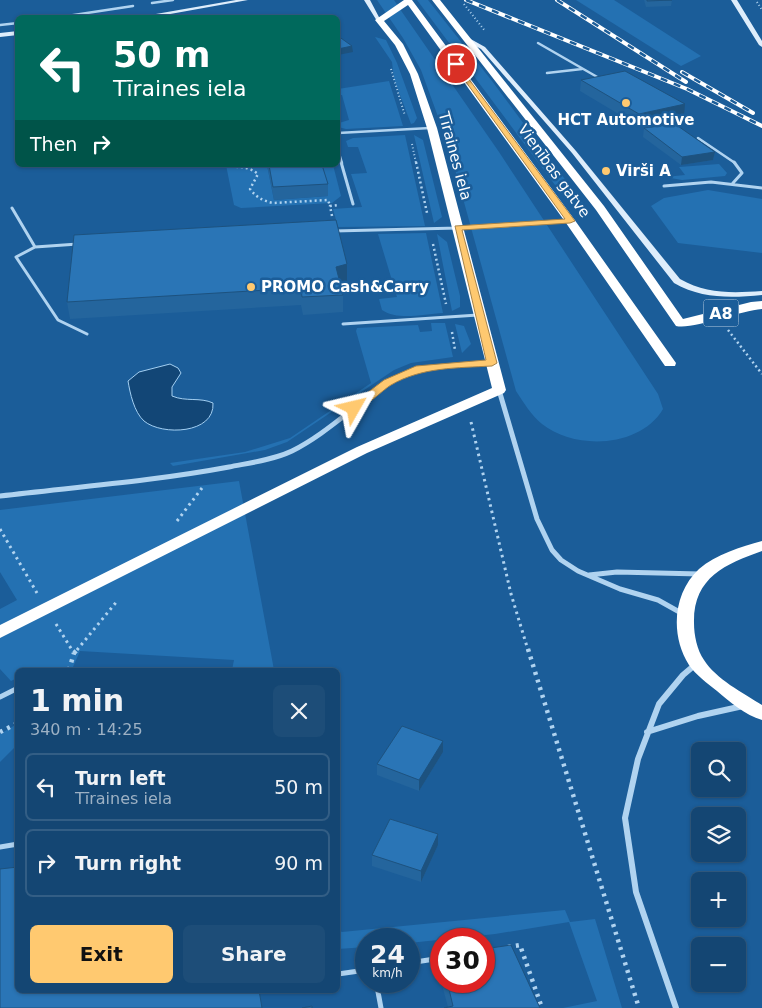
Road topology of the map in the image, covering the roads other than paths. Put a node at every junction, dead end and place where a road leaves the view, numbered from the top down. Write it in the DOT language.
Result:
graph roads {
  1 [pos="173,0"];
  2 [pos="245,0"];
  3 [pos="367,0"];
  4 [pos="436,0"];
  5 [pos="734,0"];
  6 [pos="409,1"];
  7 [pos="152,3"];
  8 [pos="133,6"];
  9 [pos="74,15"];
  10 [pos="153,15"];
  11 [pos="379,20"];
  12 [pos="15,23"];
  13 [pos="0,25"];
  14 [pos="15,33"];
  15 [pos="0,35"];
  16 [pos="465,38"];
  17 [pos="538,43"];
  18 [pos="762,45"];
  19 [pos="584,68"];
  20 [pos="547,73"];
  21 [pos="606,82"];
  22 [pos="432,128"];
  23 [pos="340,133"];
  24 [pos="698,138"];
  25 [pos="340,157"];
  26 [pos="733,183"];
  27 [pos="664,186"];
  28 [pos="762,188"];
  29 [pos="353,204"];
  30 [pos="12,208"];
  31 [pos="570,221"];
  32 [pos="458,228"];
  33 [pos="326,232"];
  34 [pos="82,243"];
  35 [pos="35,247"];
  36 [pos="762,293"];
  37 [pos="762,305"];
  38 [pos="480,315"];
  39 [pos="343,324"];
  40 [pos="87,334"];
  41 [pos="492,363"];
  42 [pos="670,363"];
  43 [pos="499,390"];
  44 [pos="0,496"];
  45 [pos="762,546"];
  46 [pos="704,574"];
  47 [pos="588,575"];
  48 [pos="684,615"];
  49 [pos="0,632"];
  50 [pos="697,664"];
  51 [pos="15,690"];
  52 [pos="0,697"];
  53 [pos="754,709"];
  54 [pos="647,732"];
  55 [pos="15,844"];
  56 [pos="0,847"];
  57 [pos="355,972"];
  58 [pos="340,974"];
  59 [pos="378,993"];
  60 [pos="381,1008"];
  61 [pos="676,1008"];
  1 -- 7 [label="lane"];
  2 -- 10 [label="main road"];
  3 -- 11 [label="main road, Tīraines iela"];
  4 -- 16 [label="highway, Vienības gatve / A8"];
  5 -- 18 [label="main road"];
  6 -- 11 [label="highway"];
  6 -- 31 [label="highway, Vienības gatve"];
  8 -- 9 [label="lane"];
  11 -- 22 [label="highway, Tīraines iela"];
  12 -- 13 [label="lane"];
  14 -- 15 [label="main road"];
  16 -- 36 [label="main road, Vienības gatve"];
  16 -- 37 [label="highway, Vienības gatve / A8"];
  17 -- 19 [label="lane"];
  19 -- 20 [label="lane"];
  19 -- 21 [label="lane"];
  22 -- 23 [label="lane"];
  22 -- 32 [label="highway, Tīraines iela"];
  24 -- 26 [label="lane"];
  25 -- 29 [label="lane"];
  26 -- 27 [label="lane"];
  26 -- 28 [label="lane"];
  30 -- 35 [label="lane"];
  31 -- 32 [label="lane"];
  31 -- 42 [label="highway, Vienības gatve"];
  32 -- 33 [label="lane"];
  32 -- 38 [label="highway, Tīraines iela"];
  34 -- 35 [label="lane"];
  35 -- 40 [label="lane"];
  38 -- 39 [label="lane"];
  38 -- 41 [label="highway, Tīraines iela"];
  41 -- 43 [label="highway, Tīraines iela"];
  41 -- 44 [label="street"];
  43 -- 47 [label="street"];
  43 -- 49 [label="highway"];
  45 -- 46 [label="highway"];
  46 -- 47 [label="street"];
  46 -- 48 [label="highway"];
  47 -- 48 [label="street"];
  48 -- 50 [label="highway"];
  50 -- 53 [label="highway"];
  50 -- 54 [label="street"];
  51 -- 52 [label="lane"];
  53 -- 54 [label="street"];
  54 -- 61 [label="street"];
  55 -- 56 [label="lane"];
  57 -- 58 [label="lane"];
  59 -- 60 [label="lane"];
}
